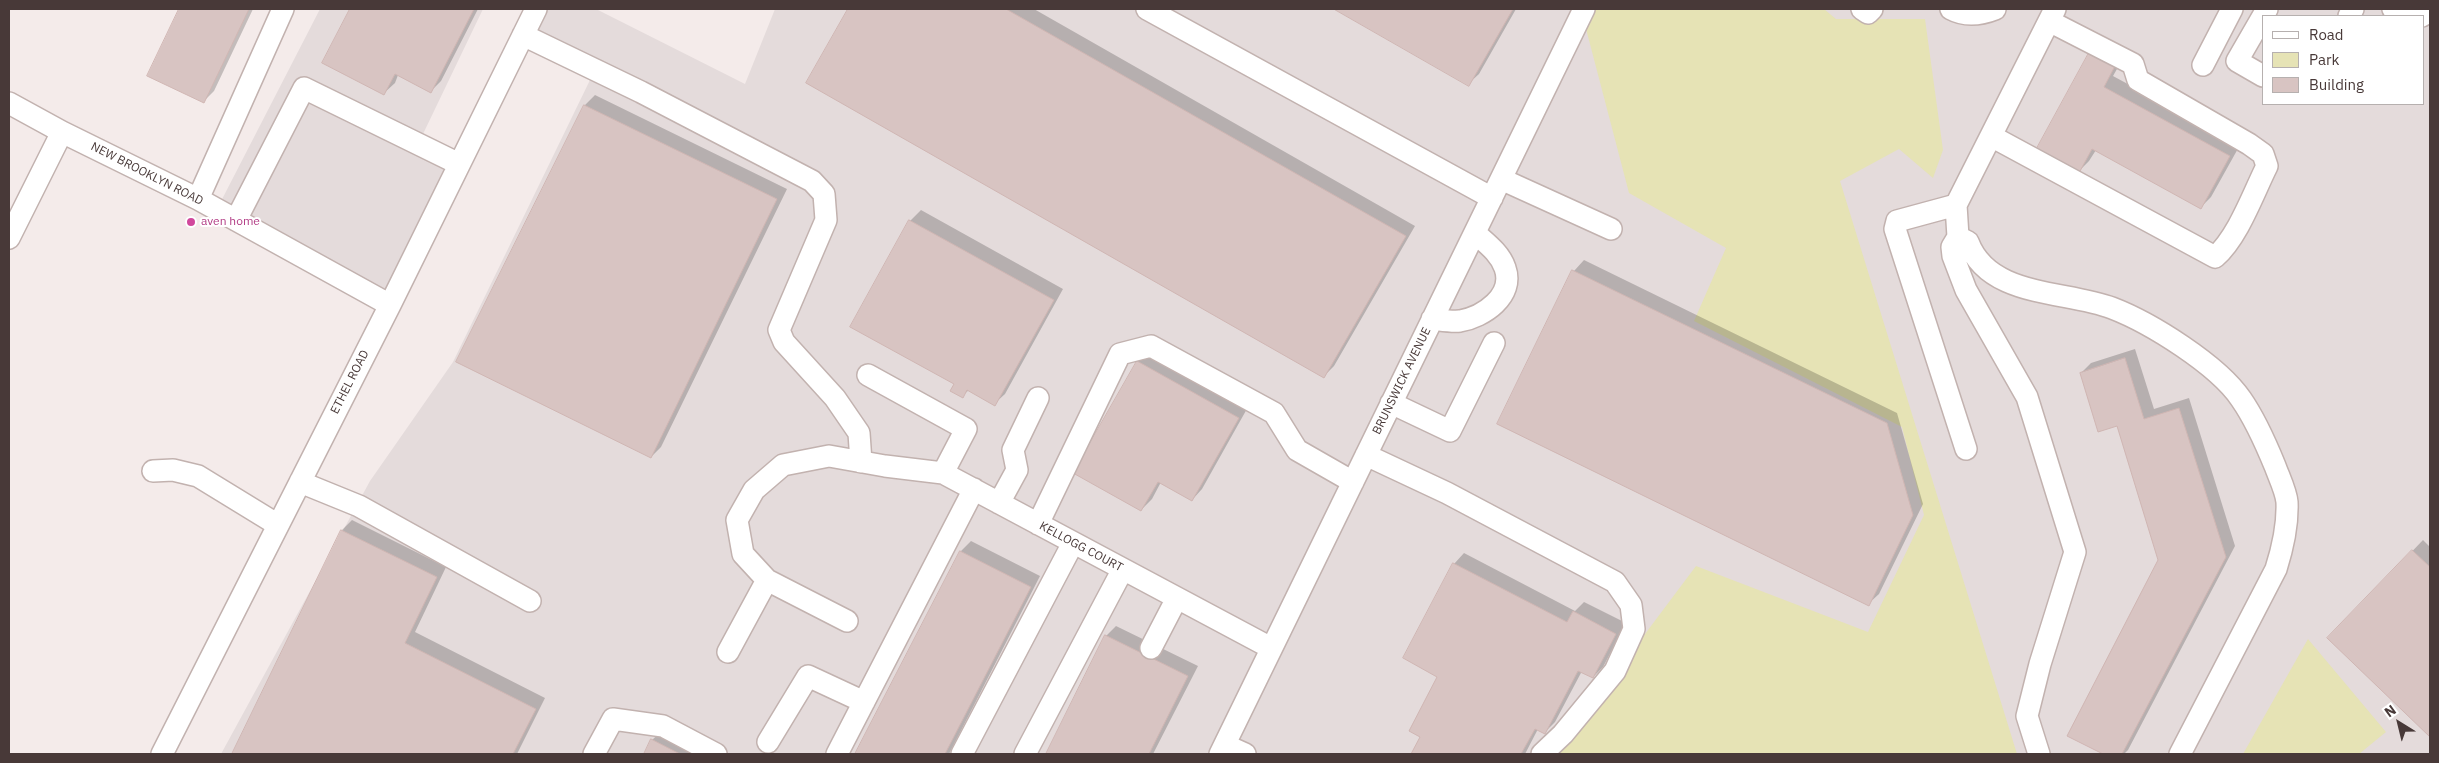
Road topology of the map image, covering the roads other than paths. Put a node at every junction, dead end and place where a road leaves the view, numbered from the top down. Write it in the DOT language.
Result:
graph roads {
  1 [pos="283,9"];
  2 [pos="536,9"];
  3 [pos="1146,9"];
  4 [pos="1584,9"];
  5 [pos="1862,9"];
  6 [pos="1872,9"];
  7 [pos="1951,9"];
  8 [pos="1995,9"];
  9 [pos="2232,9"];
  10 [pos="2393,9"];
  11 [pos="2052,15"];
  12 [pos="2404,15"];
  13 [pos="2262,16"];
  14 [pos="523,34"];
  15 [pos="2203,65"];
  16 [pos="2262,75"];
  17 [pos="9,102"];
  18 [pos="62,132"];
  19 [pos="1991,136"];
  20 [pos="459,164"];
  21 [pos="1496,189"];
  22 [pos="198,199"];
  23 [pos="1956,205"];
  24 [pos="236,220"];
  25 [pos="1610,229"];
  26 [pos="1475,233"];
  27 [pos="1958,237"];
  28 [pos="9,238"];
  29 [pos="390,305"];
  30 [pos="1432,320"];
  31 [pos="1494,343"];
  32 [pos="868,375"];
  33 [pos="1038,398"];
  34 [pos="1391,403"];
  35 [pos="1966,449"];
  36 [pos="1366,455"];
  37 [pos="861,462"];
  38 [pos="153,471"];
  39 [pos="943,473"];
  40 [pos="300,482"];
  41 [pos="1353,482"];
  42 [pos="974,489"];
  43 [pos="999,503"];
  44 [pos="1038,524"];
  45 [pos="278,525"];
  46 [pos="1073,543"];
  47 [pos="1123,569"];
  48 [pos="766,580"];
  49 [pos="1176,598"];
  50 [pos="530,601"];
  51 [pos="847,620"];
  52 [pos="1151,648"];
  53 [pos="1271,648"];
  54 [pos="728,652"];
  55 [pos="864,702"];
  56 [pos="768,742"];
  57 [pos="1222,749"];
  58 [pos="163,754"];
  59 [pos="594,754"];
  60 [pos="716,754"];
  61 [pos="837,754"];
  62 [pos="962,754"];
  63 [pos="1025,754"];
  64 [pos="1245,754"];
  65 [pos="1542,754"];
  66 [pos="2039,754"];
  67 [pos="2180,754"];
  1 -- 22 [label="street"];
  2 -- 14 [label="street, ETHEL ROAD"];
  3 -- 21 [label="street"];
  4 -- 21 [label="street, BRUNSWICK AVENUE"];
  5 -- 6 [label="street"];
  7 -- 8 [label="street"];
  9 -- 15 [label="street"];
  10 -- 12 [label="street"];
  11 -- 19 [label="street"];
  11 -- 19 [label="street"];
  13 -- 16 [label="street"];
  14 -- 20 [label="street, ETHEL ROAD"];
  14 -- 37 [label="street"];
  17 -- 18 [label="street, NEW BROOKLYN ROAD"];
  18 -- 22 [label="street, NEW BROOKLYN ROAD"];
  18 -- 28 [label="street"];
  19 -- 23 [label="street"];
  20 -- 24 [label="street"];
  20 -- 29 [label="street, ETHEL ROAD"];
  21 -- 25 [label="street"];
  21 -- 26 [label="street, BRUNSWICK AVENUE"];
  22 -- 24 [label="street, NEW BROOKLYN ROAD"];
  23 -- 27 [label="street"];
  23 -- 35 [label="street"];
  24 -- 29 [label="street, NEW BROOKLYN ROAD"];
  26 -- 30 [label="street, BRUNSWICK AVENUE"];
  26 -- 30 [label="street"];
  27 -- 66 [label="street"];
  27 -- 67 [label="street"];
  29 -- 40 [label="street, ETHEL ROAD"];
  30 -- 34 [label="street, BRUNSWICK AVENUE"];
  31 -- 34 [label="street"];
  32 -- 39 [label="street"];
  33 -- 43 [label="street"];
  34 -- 36 [label="street, BRUNSWICK AVENUE"];
  36 -- 41 [label="street, BRUNSWICK AVENUE"];
  36 -- 65 [label="street"];
  37 -- 39 [label="street, KELLOGG COURT"];
  37 -- 48 [label="street, KELLOGG COURT"];
  38 -- 45 [label="street"];
  39 -- 42 [label="street, KELLOGG COURT"];
  40 -- 45 [label="street, ETHEL ROAD"];
  40 -- 50 [label="street"];
  41 -- 44 [label="street"];
  41 -- 53 [label="street, BRUNSWICK AVENUE"];
  42 -- 43 [label="street, KELLOGG COURT"];
  42 -- 55 [label="street"];
  43 -- 44 [label="street, KELLOGG COURT"];
  44 -- 46 [label="street, KELLOGG COURT"];
  45 -- 58 [label="street, ETHEL ROAD"];
  46 -- 47 [label="street, KELLOGG COURT"];
  46 -- 62 [label="street"];
  47 -- 49 [label="street, KELLOGG COURT"];
  47 -- 63 [label="street"];
  48 -- 51 [label="street"];
  48 -- 54 [label="street"];
  49 -- 52 [label="street"];
  49 -- 53 [label="street, KELLOGG COURT"];
  53 -- 57 [label="street, BRUNSWICK AVENUE"];
  55 -- 56 [label="street"];
  55 -- 61 [label="street"];
  57 -- 64 [label="street"];
  59 -- 60 [label="street"];
}
